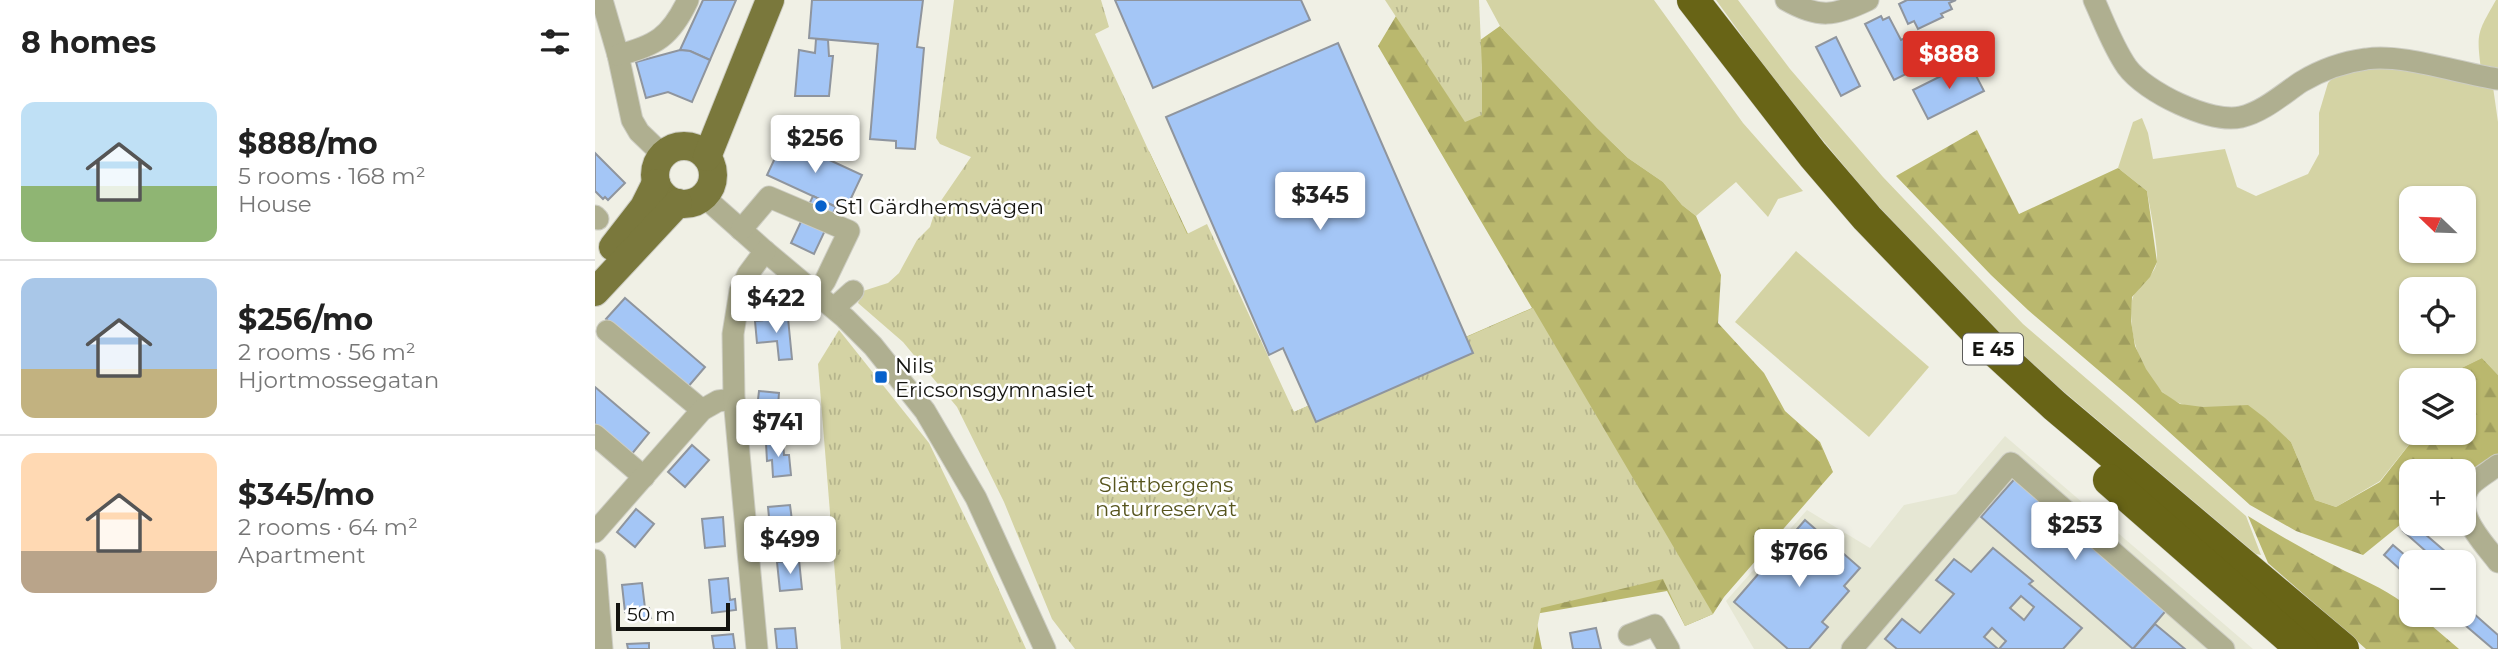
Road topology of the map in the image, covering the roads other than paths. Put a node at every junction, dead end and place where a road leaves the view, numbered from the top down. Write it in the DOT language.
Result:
graph roads {
  1 [pos="602,0"];
  2 [pos="688,0"];
  3 [pos="758,0"];
  4 [pos="770,0"];
  5 [pos="1670,0"];
  6 [pos="1693,0"];
  7 [pos="1786,0"];
  8 [pos="1868,0"];
  9 [pos="2094,0"];
  10 [pos="618,55"];
  11 [pos="2498,79"];
  12 [pos="685,153"];
  13 [pos="656,183"];
  14 [pos="690,199"];
  15 [pos="741,230"];
  16 [pos="765,251"];
  17 [pos="595,268"];
  18 [pos="853,291"];
  19 [pos="595,292"];
  20 [pos="816,294"];
  21 [pos="834,308"];
  22 [pos="607,331"];
  23 [pos="734,399"];
  24 [pos="702,410"];
  25 [pos="595,435"];
  26 [pos="2498,465"];
  27 [pos="644,477"];
  28 [pos="595,532"];
  29 [pos="595,560"];
  30 [pos="2498,562"];
  31 [pos="1629,635"];
  32 [pos="603,649"];
  33 [pos="757,649"];
  34 [pos="1045,649"];
  35 [pos="1669,649"];
  36 [pos="1852,649"];
  37 [pos="2224,649"];
  38 [pos="2302,649"];
  39 [pos="2343,649"];
  1 -- 10 [label="street"];
  2 -- 10 [label="street"];
  3 -- 12 [label="main road"];
  4 -- 12 [label="main road"];
  5 -- 38 [label="highway, E 45"];
  6 -- 39 [label="highway, E 45"];
  7 -- 8 [label="street"];
  9 -- 11 [label="street"];
  10 -- 12 [label="street"];
  12 -- 13 [label="main road"];
  12 -- 14 [label="main road"];
  13 -- 14 [label="main road"];
  13 -- 17 [label="main road"];
  14 -- 15 [label="street"];
  14 -- 19 [label="main road"];
  15 -- 16 [label="street"];
  15 -- 20 [label="street"];
  16 -- 20 [label="street"];
  16 -- 23 [label="street"];
  18 -- 21 [label="street"];
  20 -- 21 [label="street"];
  21 -- 34 [label="street"];
  22 -- 24 [label="street"];
  23 -- 24 [label="street"];
  23 -- 33 [label="street"];
  24 -- 27 [label="street"];
  25 -- 27 [label="street"];
  26 -- 30 [label="street"];
  27 -- 28 [label="street"];
  29 -- 32 [label="street"];
  31 -- 35 [label="street"];
  36 -- 37 [label="street"];
}
